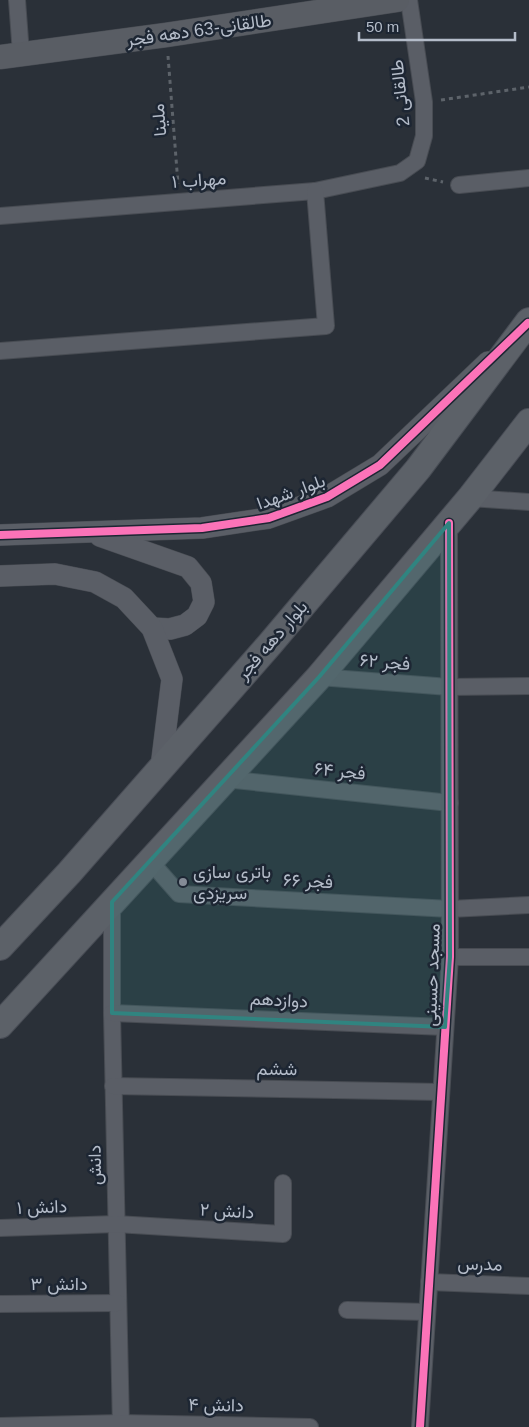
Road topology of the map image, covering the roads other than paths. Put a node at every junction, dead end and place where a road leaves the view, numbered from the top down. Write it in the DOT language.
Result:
graph roads {
  1 [pos="17,0"];
  2 [pos="398,0"];
  3 [pos="409,0"];
  4 [pos="10,56"];
  5 [pos="400,173"];
  6 [pos="529,178"];
  7 [pos="459,186"];
  8 [pos="315,191"];
  9 [pos="0,216"];
  10 [pos="528,322"];
  11 [pos="0,351"];
  12 [pos="529,422"];
  13 [pos="470,498"];
  14 [pos="529,502"];
  15 [pos="449,523"];
  16 [pos="88,532"];
  17 [pos="0,536"];
  18 [pos="0,576"];
  19 [pos="152,628"];
  20 [pos="319,677"];
  21 [pos="529,686"];
  22 [pos="449,687"];
  23 [pos="161,767"];
  24 [pos="225,779"];
  25 [pos="450,803"];
  26 [pos="150,861"];
  27 [pos="112,902"];
  28 [pos="529,905"];
  29 [pos="450,909"];
  30 [pos="0,947"];
  31 [pos="450,957"];
  32 [pos="529,957"];
  33 [pos="112,1013"];
  34 [pos="0,1025"];
  35 [pos="445,1028"];
  36 [pos="113,1086"];
  37 [pos="441,1092"];
  38 [pos="283,1183"];
  39 [pos="116,1224"];
  40 [pos="0,1228"];
  41 [pos="429,1282"];
  42 [pos="529,1286"];
  43 [pos="118,1303"];
  44 [pos="0,1304"];
  45 [pos="348,1310"];
  46 [pos="428,1312"];
  47 [pos="120,1425"];
  48 [pos="0,1426"];
  49 [pos="310,1427"];
  50 [pos="420,1427"];
  1 -- 4 [label="street"];
  2 -- 4 [label="main road, طالقانی-63 دهه فجر"];
  3 -- 5 [label="street, طالقانی 2"];
  5 -- 8 [label="street, مهراب ۱"];
  6 -- 7 [label="street"];
  8 -- 9 [label="street, مهراب ۱"];
  8 -- 11 [label="street"];
  10 -- 16 [label="street, بلوار شهدا"];
  10 -- 23 [label="main road, بلوار دهه فجر"];
  12 -- 13 [label="main road"];
  13 -- 14 [label="street"];
  13 -- 15 [label="main road"];
  15 -- 20 [label="main road"];
  15 -- 22 [label="street, مسجد حسینی"];
  16 -- 17 [label="street, بلوار شهدا"];
  16 -- 19 [label="street"];
  18 -- 19 [label="street"];
  19 -- 23 [label="street"];
  20 -- 22 [label="street, فجر ۶۲"];
  20 -- 24 [label="main road"];
  21 -- 22 [label="street, فجر ۶۲"];
  22 -- 25 [label="street, مسجد حسینی"];
  23 -- 30 [label="main road, بلوار دهه فجر"];
  24 -- 25 [label="street, فجر ۶۴"];
  24 -- 26 [label="main road"];
  25 -- 29 [label="street, مسجد حسینی"];
  26 -- 27 [label="main road"];
  26 -- 29 [label="street, فجر ۶۶"];
  27 -- 33 [label="street, دانش"];
  27 -- 34 [label="main road"];
  28 -- 29 [label="street, فجر ۶۶"];
  29 -- 31 [label="street, مسجد حسینی"];
  31 -- 32 [label="street"];
  31 -- 35 [label="street, مسجد حسینی"];
  33 -- 35 [label="street, دوازدهم"];
  33 -- 36 [label="street, دانش"];
  35 -- 37 [label="street, مسجد حسینی"];
  36 -- 37 [label="street, ششم"];
  36 -- 39 [label="street, دانش"];
  37 -- 41 [label="street, مسجد حسینی"];
  38 -- 39 [label="street, دانش ۲"];
  39 -- 40 [label="street, دانش ۱"];
  39 -- 43 [label="street, دانش"];
  41 -- 42 [label="street, مدرس"];
  41 -- 46 [label="street, مسجد حسینی"];
  43 -- 44 [label="street, دانش ۳"];
  43 -- 47 [label="street, دانش"];
  45 -- 46 [label="street"];
  46 -- 50 [label="street, مسجد حسینی"];
  47 -- 48 [label="street, دانش ۴"];
  47 -- 49 [label="street, دانش ۴"];
}
